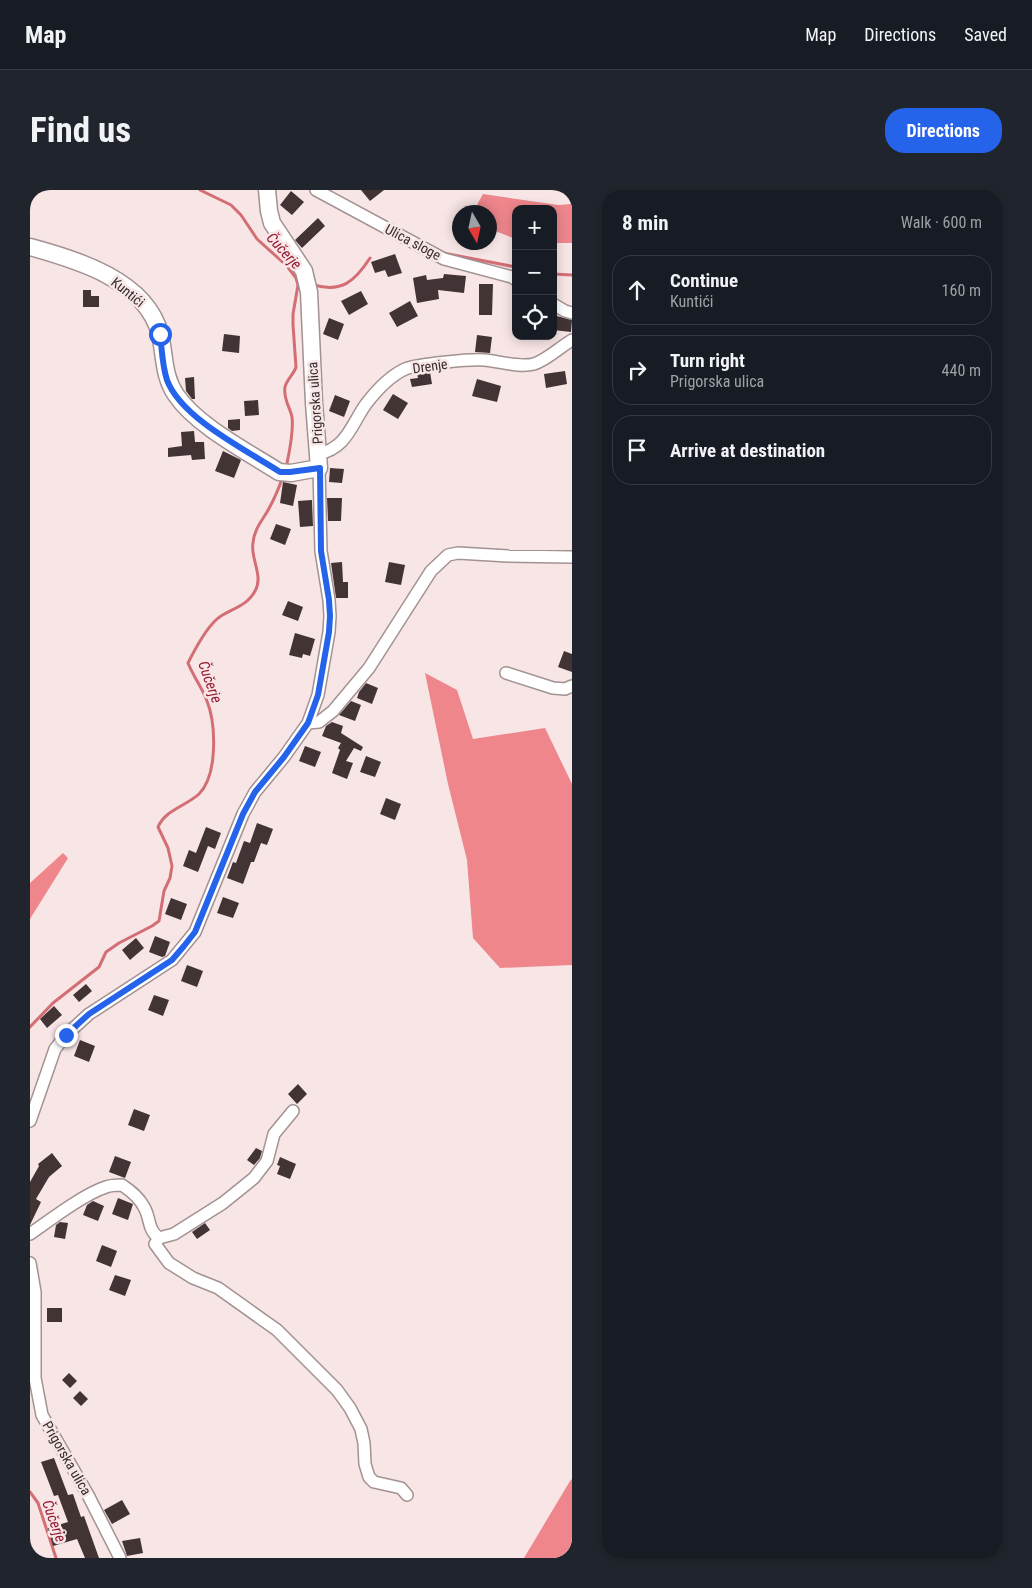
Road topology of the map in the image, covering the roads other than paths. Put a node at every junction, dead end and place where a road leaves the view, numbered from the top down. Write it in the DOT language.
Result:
graph roads {
  1 [pos="267,190"];
  2 [pos="316,190"];
  3 [pos="30,247"];
  4 [pos="512,277"];
  5 [pos="557,306"];
  6 [pos="572,313"];
  7 [pos="572,340"];
  8 [pos="319,461"];
  9 [pos="572,557"];
  10 [pos="506,673"];
  11 [pos="572,686"];
  12 [pos="308,723"];
  13 [pos="293,1111"];
  14 [pos="30,1122"];
  15 [pos="30,1234"];
  16 [pos="159,1238"];
  17 [pos="30,1263"];
  18 [pos="32,1366"];
  19 [pos="407,1495"];
  20 [pos="120,1558"];
  1 -- 8 [label="street, Prigorska ulica"];
  2 -- 4 [label="street, Ulica sloge"];
  3 -- 8 [label="street, Kuntići"];
  5 -- 6 [label="street"];
  7 -- 8 [label="street, Drenje"];
  8 -- 12 [label="street, Prigorska ulica"];
  9 -- 12 [label="street"];
  10 -- 11 [label="street"];
  12 -- 14 [label="street, Prigorska ulica"];
  13 -- 16 [label="street"];
  15 -- 16 [label="street"];
  16 -- 19 [label="street"];
  17 -- 18 [label="street, Prigorska ulica"];
  18 -- 20 [label="street, Prigorska ulica"];
}
